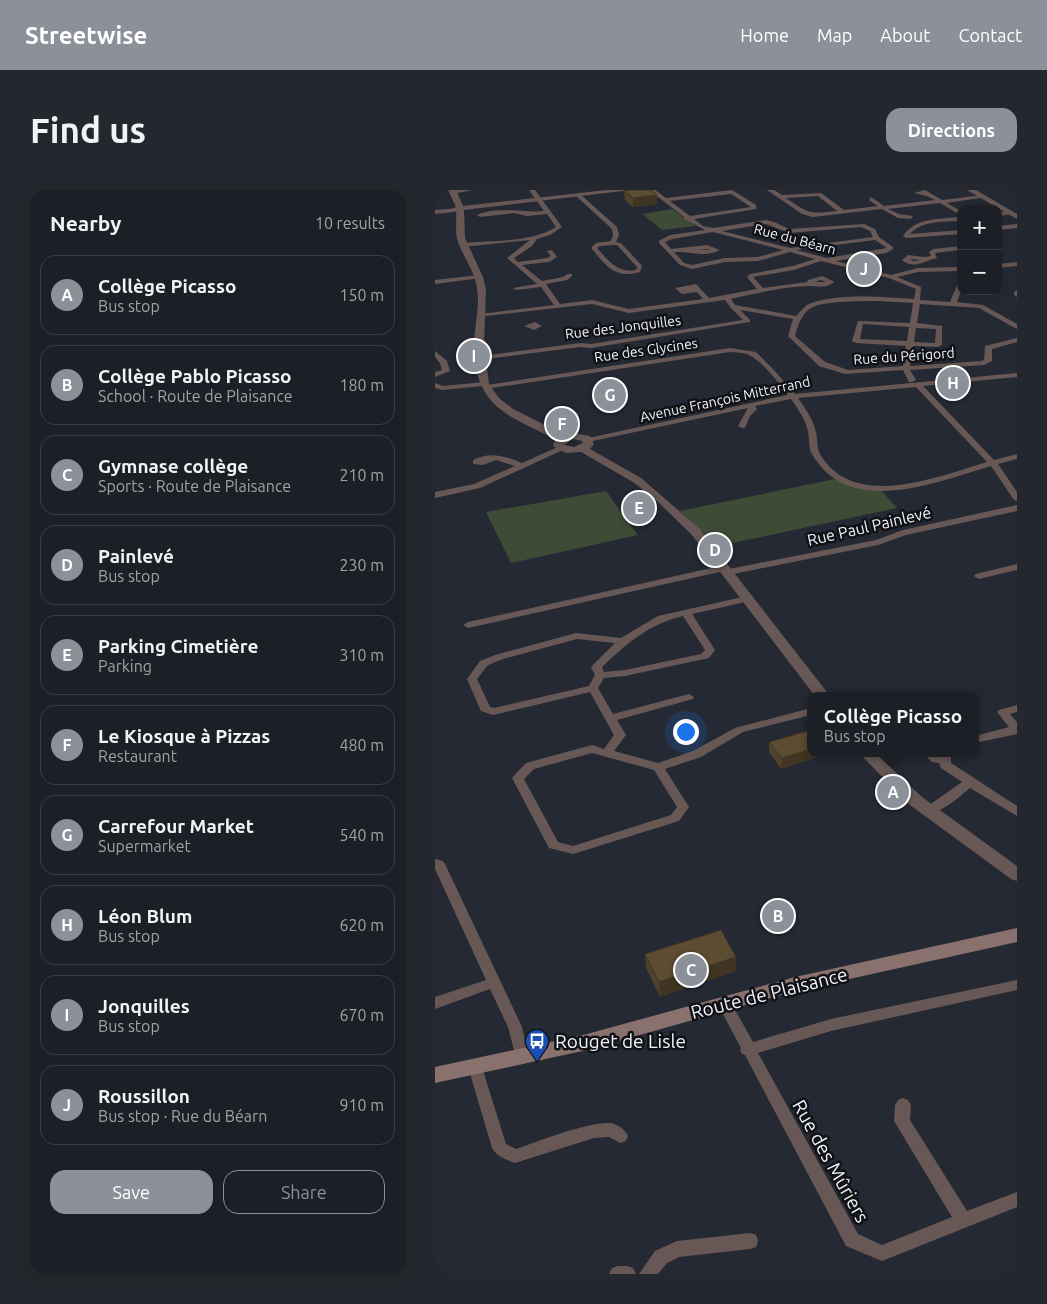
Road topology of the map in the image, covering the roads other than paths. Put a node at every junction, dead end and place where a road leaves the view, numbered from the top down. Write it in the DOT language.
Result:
graph roads {
  1 [pos="469,190"];
  2 [pos="532,190"];
  3 [pos="627,190"];
  4 [pos="652,190"];
  5 [pos="770,190"];
  6 [pos="971,190"];
  7 [pos="599,192"];
  8 [pos="453,193"];
  9 [pos="928,194"];
  10 [pos="983,197"];
  11 [pos="588,198"];
  12 [pos="782,198"];
  13 [pos="539,200"];
  14 [pos="664,200"];
  15 [pos="874,200"];
  16 [pos="942,202"];
  17 [pos="457,209"];
  18 [pos="886,209"];
  19 [pos="954,209"];
  20 [pos="435,212"];
  21 [pos="548,212"];
  22 [pos="845,213"];
  23 [pos="480,215"];
  24 [pos="1014,215"];
  25 [pos="899,216"];
  26 [pos="686,218"];
  27 [pos="957,220"];
  28 [pos="1017,226"];
  29 [pos="1002,228"];
  30 [pos="711,230"];
  31 [pos="957,232"];
  32 [pos="535,238"];
  33 [pos="876,238"];
  34 [pos="613,242"];
  35 [pos="463,244"];
  36 [pos="957,248"];
  37 [pos="689,249"];
  38 [pos="787,250"];
  39 [pos="550,251"];
  40 [pos="671,251"];
  41 [pos="820,259"];
  42 [pos="827,260"];
  43 [pos="515,264"];
  44 [pos="1017,264"];
  45 [pos="1002,266"];
  46 [pos="957,269"];
  47 [pos="921,270"];
  48 [pos="570,275"];
  49 [pos="479,277"];
  50 [pos="891,278"];
  51 [pos="435,282"];
  52 [pos="811,283"];
  53 [pos="542,284"];
  54 [pos="516,288"];
  55 [pos="699,290"];
  56 [pos="761,290"];
  57 [pos="957,293"];
  58 [pos="727,298"];
  59 [pos="707,300"];
  60 [pos="917,301"];
  61 [pos="953,303"];
  62 [pos="559,306"];
  63 [pos="733,307"];
  64 [pos="529,310"];
  65 [pos="480,316"];
  66 [pos="797,318"];
  67 [pos="535,324"];
  68 [pos="911,326"];
  69 [pos="1017,327"];
  70 [pos="1017,340"];
  71 [pos="909,344"];
  72 [pos="435,353"];
  73 [pos="481,358"];
  74 [pos="906,369"];
  75 [pos="1017,375"];
  76 [pos="435,376"];
  77 [pos="915,382"];
  78 [pos="435,385"];
  79 [pos="485,385"];
  80 [pos="793,396"];
  81 [pos="750,405"];
  82 [pos="742,426"];
  83 [pos="562,444"];
  84 [pos="586,444"];
  85 [pos="1017,456"];
  86 [pos="495,458"];
  87 [pos="513,462"];
  88 [pos="992,462"];
  89 [pos="435,496"];
  90 [pos="1017,498"];
  91 [pos="1017,508"];
  92 [pos="1017,567"];
  93 [pos="726,570"];
  94 [pos="979,576"];
  95 [pos="747,599"];
  96 [pos="686,613"];
  97 [pos="468,625"];
  98 [pos="623,641"];
  99 [pos="600,675"];
  100 [pos="593,688"];
  101 [pos="820,692"];
  102 [pos="689,697"];
  103 [pos="1017,708"];
  104 [pos="807,712"];
  105 [pos="611,718"];
  106 [pos="1017,729"];
  107 [pos="979,739"];
  108 [pos="607,753"];
  109 [pos="870,757"];
  110 [pos="945,757"];
  111 [pos="658,767"];
  112 [pos="970,782"];
  113 [pos="928,810"];
  114 [pos="1017,812"];
  115 [pos="435,863"];
  116 [pos="1017,875"];
  117 [pos="1017,935"];
  118 [pos="495,982"];
  119 [pos="1017,985"];
  120 [pos="435,1003"];
  121 [pos="724,1003"];
  122 [pos="747,1050"];
  123 [pos="522,1058"];
  124 [pos="477,1068"];
  125 [pos="435,1075"];
  126 [pos="903,1105"];
  127 [pos="620,1136"];
  128 [pos="1017,1199"];
  129 [pos="963,1220"];
  130 [pos="750,1241"];
  131 [pos="618,1274"];
  132 [pos="627,1274"];
  133 [pos="648,1274"];
  1 -- 8 [label="street"];
  2 -- 13 [label="street"];
  3 -- 7 [label="street"];
  4 -- 14 [label="street, Rue du Béarn"];
  5 -- 12 [label="street"];
  6 -- 10 [label="street"];
  7 -- 11 [label="street"];
  8 -- 17 [label="street"];
  9 -- 16 [label="street"];
  10 -- 16 [label="street"];
  10 -- 24 [label="street"];
  11 -- 13 [label="street"];
  11 -- 34 [label="street"];
  12 -- 22 [label="street"];
  12 -- 22 [label="street"];
  13 -- 17 [label="street"];
  13 -- 21 [label="street"];
  14 -- 26 [label="street, Rue du Béarn"];
  14 -- 26 [label="street"];
  15 -- 18 [label="street"];
  16 -- 18 [label="street"];
  16 -- 19 [label="street"];
  17 -- 20 [label="street"];
  17 -- 35 [label="street"];
  18 -- 22 [label="street"];
  18 -- 25 [label="street"];
  21 -- 23 [label="street"];
  21 -- 32 [label="street"];
  26 -- 30 [label="street, Rue du Béarn"];
  27 -- 31 [label="street"];
  28 -- 29 [label="street"];
  30 -- 33 [label="street"];
  30 -- 38 [label="street, Rue du Béarn"];
  30 -- 40 [label="street"];
  32 -- 35 [label="street"];
  32 -- 43 [label="street"];
  33 -- 38 [label="street"];
  33 -- 42 [label="street"];
  34 -- 34 [label="street"];
  35 -- 49 [label="street"];
  36 -- 47 [label="street"];
  37 -- 40 [label="street"];
  38 -- 40 [label="street"];
  38 -- 41 [label="street, Rue du Béarn"];
  39 -- 43 [label="street"];
  41 -- 42 [label="street, Rue du Béarn"];
  41 -- 56 [label="street"];
  42 -- 50 [label="street, Rue du Béarn"];
  43 -- 53 [label="street"];
  44 -- 45 [label="street"];
  46 -- 47 [label="street"];
  47 -- 50 [label="street"];
  48 -- 53 [label="street"];
  49 -- 51 [label="street"];
  49 -- 65 [label="street"];
  50 -- 60 [label="street, Rue du Béarn"];
  52 -- 56 [label="street"];
  53 -- 54 [label="street"];
  53 -- 62 [label="street"];
  55 -- 59 [label="street"];
  56 -- 58 [label="street"];
  57 -- 61 [label="street"];
  58 -- 59 [label="street"];
  58 -- 63 [label="street"];
  59 -- 62 [label="street"];
  60 -- 61 [label="street"];
  60 -- 66 [label="street"];
  60 -- 68 [label="street"];
  61 -- 69 [label="street"];
  62 -- 64 [label="street"];
  63 -- 66 [label="street"];
  63 -- 73 [label="street, Rue des Jonquilles"];
  64 -- 65 [label="street"];
  64 -- 67 [label="street"];
  65 -- 73 [label="street"];
  66 -- 74 [label="street, Rue du Périgord"];
  68 -- 71 [label="street"];
  68 -- 71 [label="street"];
  68 -- 71 [label="street"];
  70 -- 74 [label="street, Rue du Périgord"];
  71 -- 74 [label="street"];
  72 -- 76 [label="street"];
  73 -- 79 [label="street"];
  74 -- 77 [label="street"];
  75 -- 77 [label="street, Avenue François Mitterrand"];
  77 -- 80 [label="street, Avenue François Mitterrand"];
  77 -- 88 [label="street"];
  78 -- 79 [label="street, Rue des Glycines"];
  79 -- 80 [label="street, Rue des Glycines"];
  79 -- 83 [label="street"];
  80 -- 81 [label="street, Avenue François Mitterrand"];
  80 -- 88 [label="street, Rue des Glycines"];
  81 -- 82 [label="street"];
  81 -- 84 [label="street, Avenue François Mitterrand"];
  83 -- 84 [label="street"];
  83 -- 87 [label="street"];
  84 -- 93 [label="street"];
  85 -- 88 [label="street, Rue des Glycines"];
  86 -- 87 [label="street"];
  87 -- 89 [label="street"];
  88 -- 90 [label="street"];
  91 -- 93 [label="street, Rue Paul Painlevé"];
  92 -- 94 [label="street"];
  93 -- 95 [label="street"];
  93 -- 97 [label="street, Rue Paul Painlevé"];
  95 -- 96 [label="street"];
  95 -- 101 [label="street"];
  96 -- 98 [label="street"];
  96 -- 99 [label="street"];
  98 -- 99 [label="street"];
  98 -- 100 [label="street"];
  99 -- 100 [label="street"];
  100 -- 105 [label="street"];
  102 -- 105 [label="street"];
  103 -- 106 [label="street"];
  104 -- 111 [label="street"];
  105 -- 108 [label="street"];
  106 -- 107 [label="street"];
  108 -- 111 [label="street"];
  108 -- 111 [label="street"];
  109 -- 113 [label="street"];
  110 -- 112 [label="street"];
  112 -- 113 [label="street"];
  112 -- 114 [label="street"];
  113 -- 116 [label="street"];
  115 -- 118 [label="street"];
  117 -- 121 [label="main road, Route de Plaisance"];
  118 -- 120 [label="street"];
  118 -- 123 [label="street"];
  119 -- 122 [label="street"];
  121 -- 122 [label="street, Rue des Mûriers"];
  121 -- 123 [label="main road, Route de Plaisance"];
  122 -- 129 [label="street, Rue des Mûriers"];
  123 -- 124 [label="main road, Route de Plaisance"];
  124 -- 125 [label="main road, Route de Plaisance"];
  124 -- 127 [label="street"];
  126 -- 129 [label="street"];
  128 -- 129 [label="street, Rue des Mûriers"];
  130 -- 133 [label="street"];
  131 -- 132 [label="street"];
}
